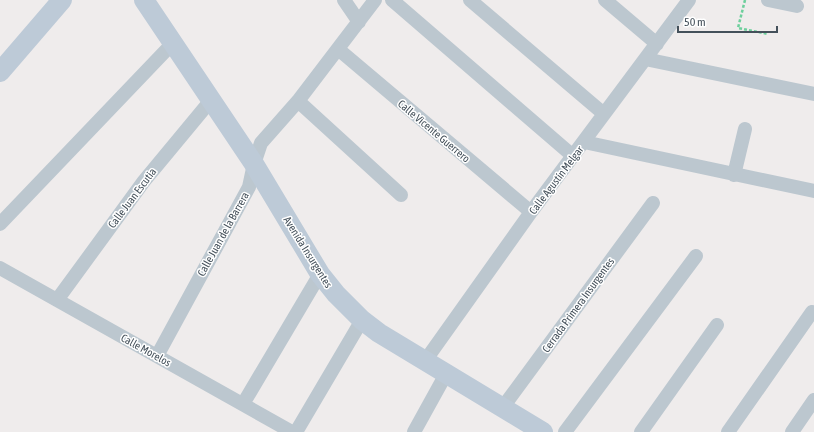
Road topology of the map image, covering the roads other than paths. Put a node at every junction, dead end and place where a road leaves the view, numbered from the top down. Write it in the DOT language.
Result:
graph roads {
  1 [pos="62,0"];
  2 [pos="144,0"];
  3 [pos="344,0"];
  4 [pos="375,0"];
  5 [pos="392,0"];
  6 [pos="470,0"];
  7 [pos="605,0"];
  8 [pos="690,0"];
  9 [pos="768,0"];
  10 [pos="797,6"];
  11 [pos="359,22"];
  12 [pos="173,42"];
  13 [pos="657,44"];
  14 [pos="338,49"];
  15 [pos="645,59"];
  16 [pos="0,72"];
  17 [pos="814,94"];
  18 [pos="212,99"];
  19 [pos="298,101"];
  20 [pos="604,114"];
  21 [pos="745,129"];
  22 [pos="584,142"];
  23 [pos="573,156"];
  24 [pos="254,164"];
  25 [pos="734,175"];
  26 [pos="814,191"];
  27 [pos="401,195"];
  28 [pos="653,203"];
  29 [pos="531,212"];
  30 [pos="0,224"];
  31 [pos="696,256"];
  32 [pos="0,268"];
  33 [pos="320,274"];
  34 [pos="57,300"];
  35 [pos="812,312"];
  36 [pos="362,320"];
  37 [pos="717,325"];
  38 [pos="157,356"];
  39 [pos="425,361"];
  40 [pos="446,374"];
  41 [pos="814,400"];
  42 [pos="243,404"];
  43 [pos="503,407"];
  44 [pos="292,432"];
  45 [pos="296,432"];
  46 [pos="414,432"];
  47 [pos="543,432"];
  48 [pos="565,432"];
  49 [pos="641,432"];
  50 [pos="728,432"];
  51 [pos="792,432"];
  1 -- 16 [label="street"];
  2 -- 12 [label="street, Avenida Insurgentes"];
  3 -- 11 [label="street"];
  4 -- 11 [label="street, Calle Juan de la Barrera"];
  5 -- 23 [label="street"];
  6 -- 20 [label="street"];
  7 -- 13 [label="street"];
  8 -- 13 [label="street, Calle Agustín Melgar"];
  9 -- 10 [label="street"];
  11 -- 14 [label="street, Calle Juan de la Barrera"];
  12 -- 18 [label="street, Avenida Insurgentes"];
  12 -- 30 [label="street"];
  13 -- 15 [label="street, Calle Agustín Melgar"];
  14 -- 19 [label="street, Calle Juan de la Barrera"];
  14 -- 29 [label="street, Calle Vicente Guerrero"];
  15 -- 17 [label="street"];
  15 -- 20 [label="street, Calle Agustín Melgar"];
  18 -- 24 [label="street, Avenida Insurgentes"];
  18 -- 34 [label="street, Calle Juan Escutia"];
  19 -- 24 [label="street, Calle Juan de la Barrera"];
  19 -- 27 [label="street"];
  20 -- 22 [label="street, Calle Agustín Melgar"];
  21 -- 25 [label="street"];
  22 -- 23 [label="street, Calle Agustín Melgar"];
  22 -- 25 [label="street"];
  23 -- 29 [label="street, Calle Agustín Melgar"];
  24 -- 33 [label="street, Avenida Insurgentes"];
  24 -- 38 [label="street, Calle Juan de la Barrera"];
  25 -- 26 [label="street"];
  28 -- 43 [label="street, Cerrada Primera Insurgentes"];
  29 -- 39 [label="street, Calle Agustín Melgar"];
  31 -- 48 [label="street"];
  32 -- 34 [label="street, Calle Morelos"];
  33 -- 36 [label="street, Avenida Insurgentes"];
  33 -- 42 [label="street"];
  34 -- 38 [label="street, Calle Morelos"];
  35 -- 50 [label="street"];
  36 -- 39 [label="street, Avenida Insurgentes"];
  36 -- 45 [label="street"];
  37 -- 49 [label="street"];
  38 -- 42 [label="street, Calle Morelos"];
  39 -- 40 [label="street, Avenida Insurgentes"];
  40 -- 43 [label="street, Avenida Insurgentes"];
  40 -- 46 [label="street"];
  41 -- 51 [label="street"];
  42 -- 44 [label="street, Calle Morelos"];
  43 -- 47 [label="street, Avenida Insurgentes"];
}
